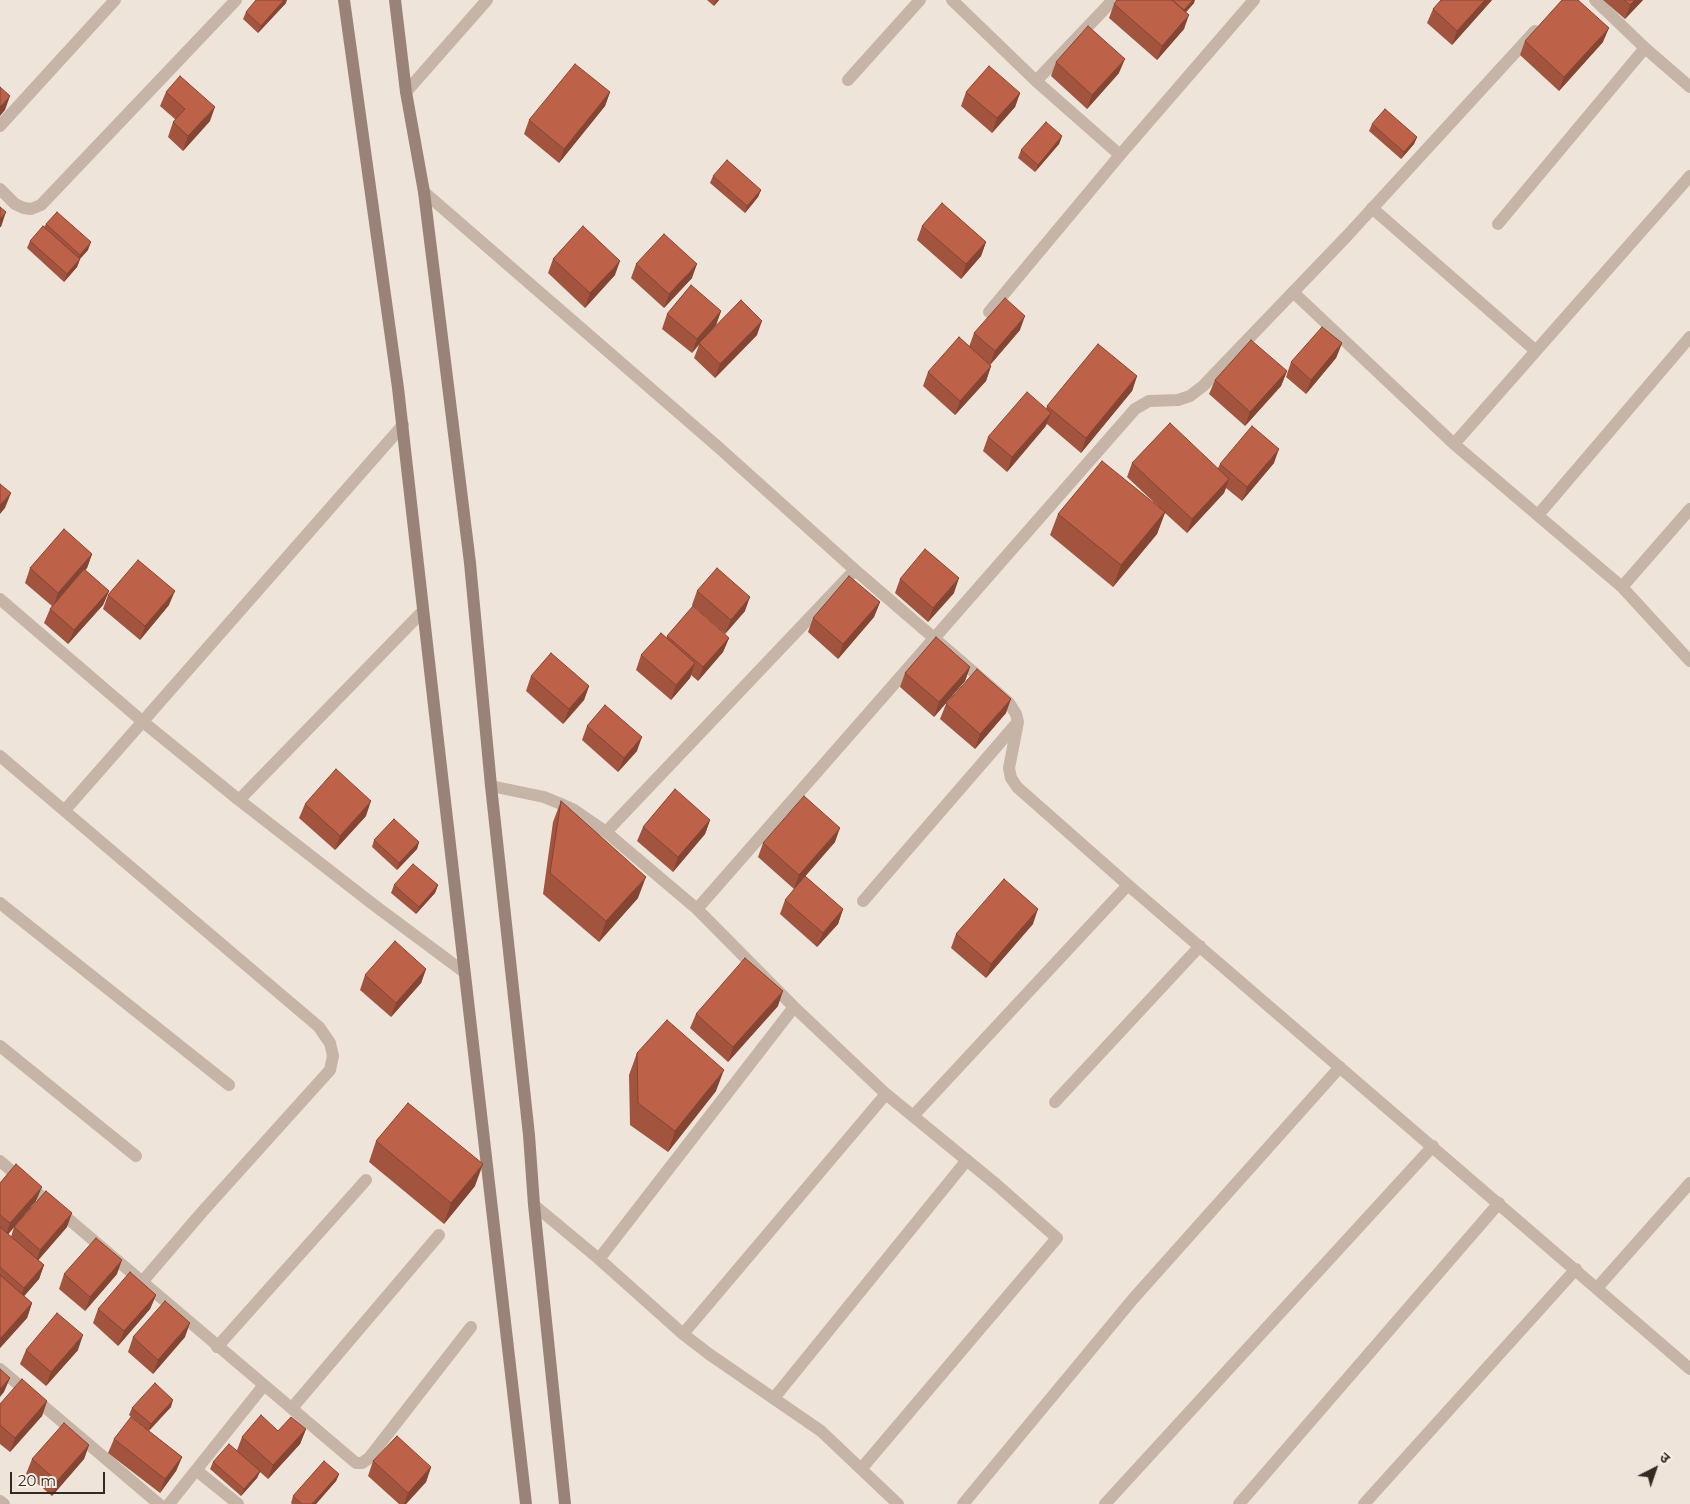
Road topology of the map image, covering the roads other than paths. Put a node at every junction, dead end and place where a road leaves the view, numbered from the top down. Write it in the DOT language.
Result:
graph roads {
  1 [pos="115,0"];
  2 [pos="236,0"];
  3 [pos="344,0"];
  4 [pos="395,0"];
  5 [pos="487,0"];
  6 [pos="920,0"];
  7 [pos="952,0"];
  8 [pos="1113,0"];
  9 [pos="1254,0"];
  10 [pos="1595,0"];
  11 [pos="1544,22"];
  12 [pos="1646,48"];
  13 [pos="848,80"];
  14 [pos="1036,82"];
  15 [pos="1690,86"];
  16 [pos="406,92"];
  17 [pos="0,126"];
  18 [pos="1120,155"];
  19 [pos="1690,176"];
  20 [pos="0,189"];
  21 [pos="424,192"];
  22 [pos="1372,208"];
  23 [pos="1498,224"];
  24 [pos="1293,292"];
  25 [pos="990,312"];
  26 [pos="1690,337"];
  27 [pos="1536,351"];
  28 [pos="403,425"];
  29 [pos="1454,444"];
  30 [pos="1690,510"];
  31 [pos="1538,515"];
  32 [pos="855,570"];
  33 [pos="1622,587"];
  34 [pos="0,599"];
  35 [pos="423,611"];
  36 [pos="934,639"];
  37 [pos="1690,661"];
  38 [pos="142,721"];
  39 [pos="1018,722"];
  40 [pos="0,756"];
  41 [pos="491,786"];
  42 [pos="239,800"];
  43 [pos="66,810"];
  44 [pos="606,832"];
  45 [pos="1128,885"];
  46 [pos="863,901"];
  47 [pos="0,903"];
  48 [pos="698,909"];
  49 [pos="1200,946"];
  50 [pos="464,972"];
  51 [pos="794,1007"];
  52 [pos="0,1046"];
  53 [pos="1340,1067"];
  54 [pos="229,1085"];
  55 [pos="886,1094"];
  56 [pos="1055,1102"];
  57 [pos="913,1116"];
  58 [pos="1433,1146"];
  59 [pos="136,1156"];
  60 [pos="967,1160"];
  61 [pos="0,1162"];
  62 [pos="366,1180"];
  63 [pos="1690,1183"];
  64 [pos="1499,1203"];
  65 [pos="534,1205"];
  66 [pos="439,1234"];
  67 [pos="598,1258"];
  68 [pos="1576,1269"];
  69 [pos="142,1282"];
  70 [pos="1597,1288"];
  71 [pos="471,1327"];
  72 [pos="683,1334"];
  73 [pos="217,1347"];
  74 [pos="0,1369"];
  75 [pos="1690,1369"];
  76 [pos="264,1385"];
  77 [pos="774,1398"];
  78 [pos="292,1408"];
  79 [pos="861,1469"];
  80 [pos="196,1470"];
  81 [pos="0,1501"];
  82 [pos="4,1504"];
  83 [pos="159,1504"];
  84 [pos="170,1504"];
  85 [pos="238,1504"];
  86 [pos="526,1504"];
  87 [pos="565,1504"];
  88 [pos="898,1504"];
  89 [pos="963,1504"];
  90 [pos="1105,1504"];
  91 [pos="1239,1504"];
  92 [pos="1364,1504"];
  1 -- 17 [label="street"];
  2 -- 20 [label="street"];
  3 -- 28 [label="street"];
  4 -- 16 [label="street"];
  5 -- 16 [label="street"];
  6 -- 13 [label="street"];
  7 -- 14 [label="street"];
  8 -- 14 [label="street"];
  9 -- 18 [label="street"];
  10 -- 12 [label="street"];
  11 -- 22 [label="street"];
  12 -- 15 [label="street"];
  12 -- 23 [label="street"];
  14 -- 18 [label="street"];
  16 -- 21 [label="street"];
  18 -- 25 [label="street"];
  19 -- 27 [label="street"];
  21 -- 32 [label="street"];
  21 -- 41 [label="street"];
  22 -- 24 [label="street"];
  22 -- 27 [label="street"];
  24 -- 29 [label="street"];
  24 -- 36 [label="street"];
  26 -- 31 [label="street"];
  27 -- 29 [label="street"];
  28 -- 35 [label="street"];
  28 -- 38 [label="street"];
  29 -- 31 [label="street"];
  30 -- 33 [label="street"];
  31 -- 33 [label="street"];
  32 -- 36 [label="street"];
  32 -- 44 [label="street"];
  33 -- 37 [label="street"];
  34 -- 38 [label="street"];
  35 -- 42 [label="street"];
  35 -- 50 [label="street"];
  36 -- 39 [label="street"];
  36 -- 48 [label="street"];
  38 -- 42 [label="street"];
  38 -- 43 [label="street"];
  39 -- 45 [label="street"];
  39 -- 46 [label="street"];
  40 -- 43 [label="street"];
  41 -- 44 [label="street"];
  41 -- 65 [label="street"];
  42 -- 50 [label="street"];
  43 -- 69 [label="street"];
  44 -- 48 [label="street"];
  45 -- 49 [label="street"];
  45 -- 57 [label="street"];
  47 -- 54 [label="street"];
  48 -- 51 [label="street"];
  49 -- 53 [label="street"];
  49 -- 56 [label="street"];
  50 -- 86 [label="street"];
  51 -- 55 [label="street"];
  51 -- 67 [label="street"];
  52 -- 59 [label="street"];
  53 -- 58 [label="street"];
  53 -- 89 [label="street"];
  55 -- 57 [label="street"];
  55 -- 72 [label="street"];
  57 -- 60 [label="street"];
  58 -- 64 [label="street"];
  58 -- 90 [label="street"];
  60 -- 77 [label="street"];
  60 -- 79 [label="street"];
  61 -- 69 [label="street"];
  62 -- 73 [label="street"];
  63 -- 70 [label="street"];
  64 -- 68 [label="street"];
  64 -- 91 [label="street"];
  65 -- 67 [label="street"];
  65 -- 87 [label="street"];
  66 -- 78 [label="street"];
  67 -- 72 [label="street"];
  68 -- 70 [label="street"];
  68 -- 92 [label="street"];
  69 -- 73 [label="street"];
  70 -- 75 [label="street"];
  71 -- 78 [label="street"];
  72 -- 77 [label="street"];
  73 -- 76 [label="street"];
  74 -- 83 [label="street"];
  76 -- 78 [label="street"];
  76 -- 80 [label="street"];
  77 -- 79 [label="street"];
  79 -- 88 [label="street"];
  80 -- 84 [label="street"];
  80 -- 85 [label="street"];
  81 -- 82 [label="street"];
}
